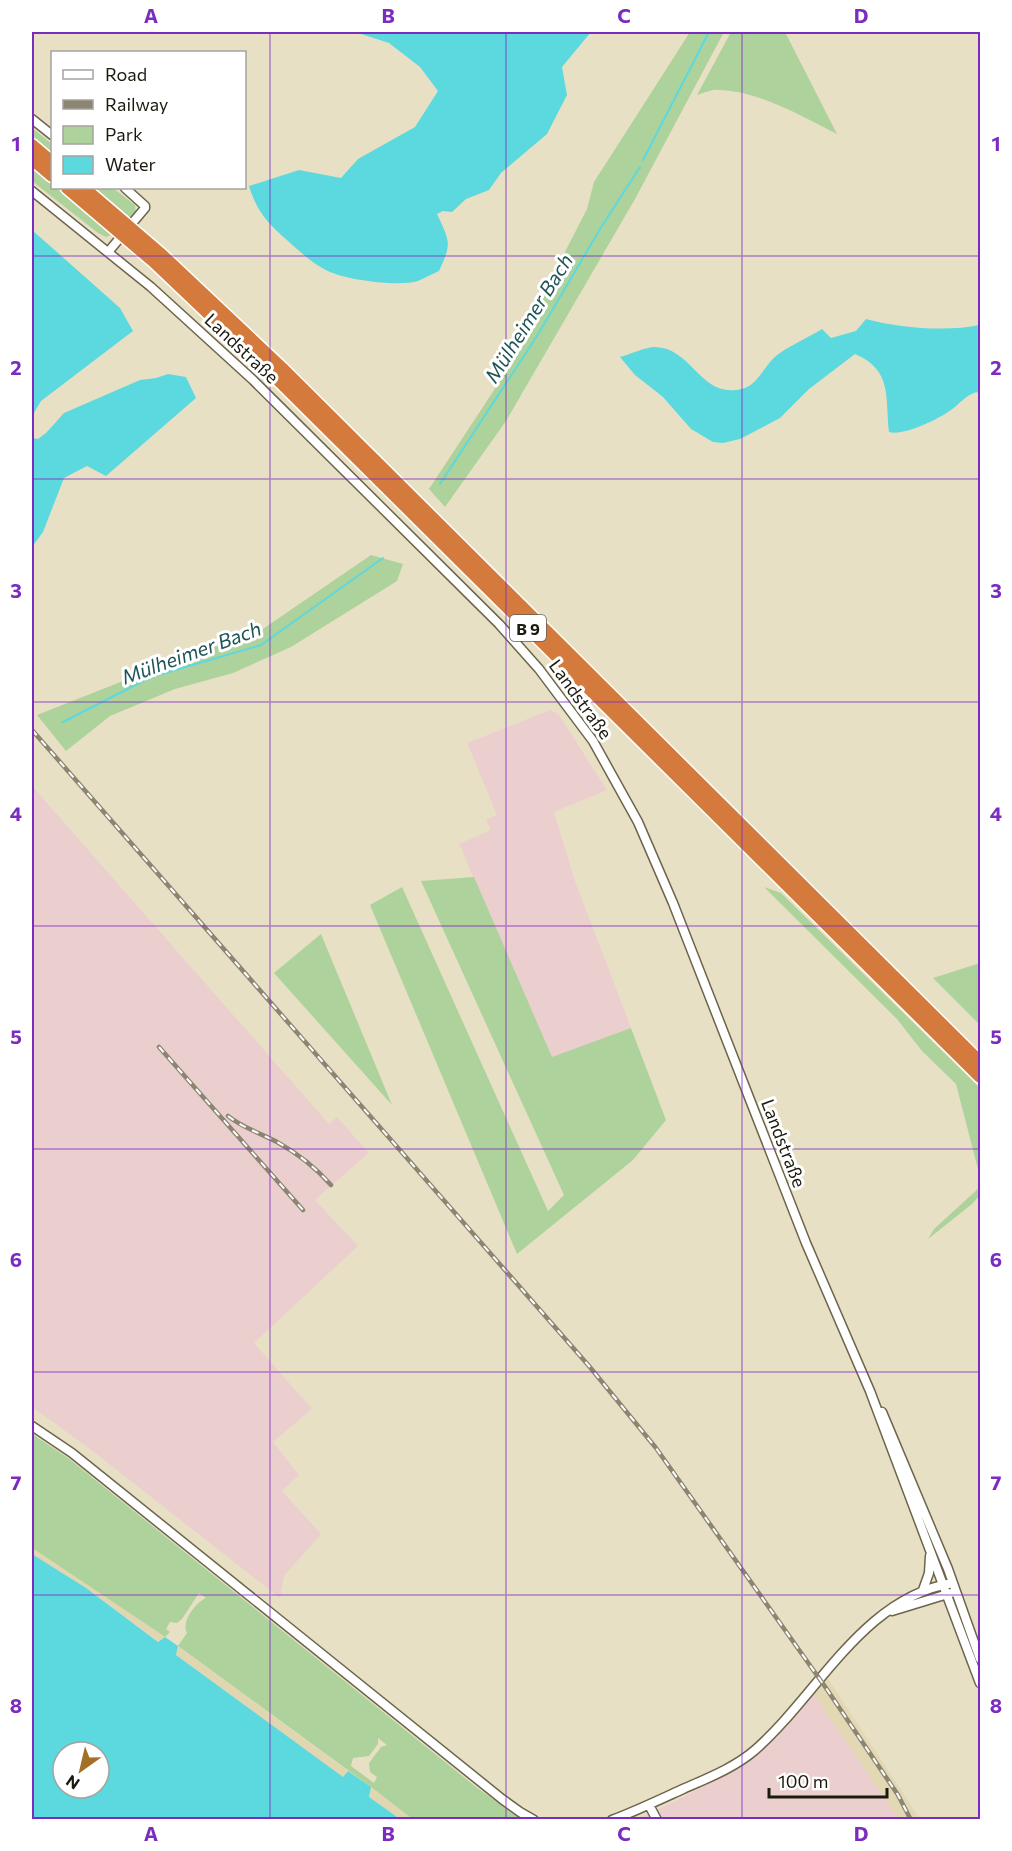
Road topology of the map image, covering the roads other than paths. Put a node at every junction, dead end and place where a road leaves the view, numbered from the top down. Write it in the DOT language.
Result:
graph roads {
  1 [pos="32,120"];
  2 [pos="51,134"];
  3 [pos="32,145"];
  4 [pos="32,159"];
  5 [pos="51,161"];
  6 [pos="51,175"];
  7 [pos="68,189"];
  8 [pos="85,189"];
  9 [pos="126,189"];
  10 [pos="32,190"];
  11 [pos="134,221"];
  12 [pos="119,239"];
  13 [pos="109,251"];
  14 [pos="981,1062"];
  15 [pos="981,1077"];
  16 [pos="870,1391"];
  17 [pos="32,1426"];
  18 [pos="930,1549"];
  19 [pos="950,1588"];
  20 [pos="923,1590"];
  21 [pos="888,1612"];
  22 [pos="981,1659"];
  23 [pos="981,1683"];
  24 [pos="648,1805"];
  25 [pos="534,1820"];
  26 [pos="612,1820"];
  27 [pos="648,1820"];
  28 [pos="657,1820"];
  1 -- 2 [label="street"];
  3 -- 5 [label="highway"];
  4 -- 6 [label="highway"];
  7 -- 15 [label="highway, B 9"];
  8 -- 14 [label="highway, B 9"];
  9 -- 11 [label="street"];
  10 -- 13 [label="street, Landstraße"];
  12 -- 13 [label="street"];
  13 -- 16 [label="street, Landstraße"];
  16 -- 18 [label="street"];
  16 -- 19 [label="street"];
  17 -- 25 [label="street"];
  18 -- 19 [label="street"];
  18 -- 20 [label="street"];
  19 -- 20 [label="street"];
  19 -- 21 [label="street"];
  19 -- 22 [label="street"];
  19 -- 23 [label="street"];
  20 -- 21 [label="street"];
  21 -- 24 [label="street"];
  24 -- 26 [label="street"];
  24 -- 27 [label="street"];
  24 -- 28 [label="street"];
}
